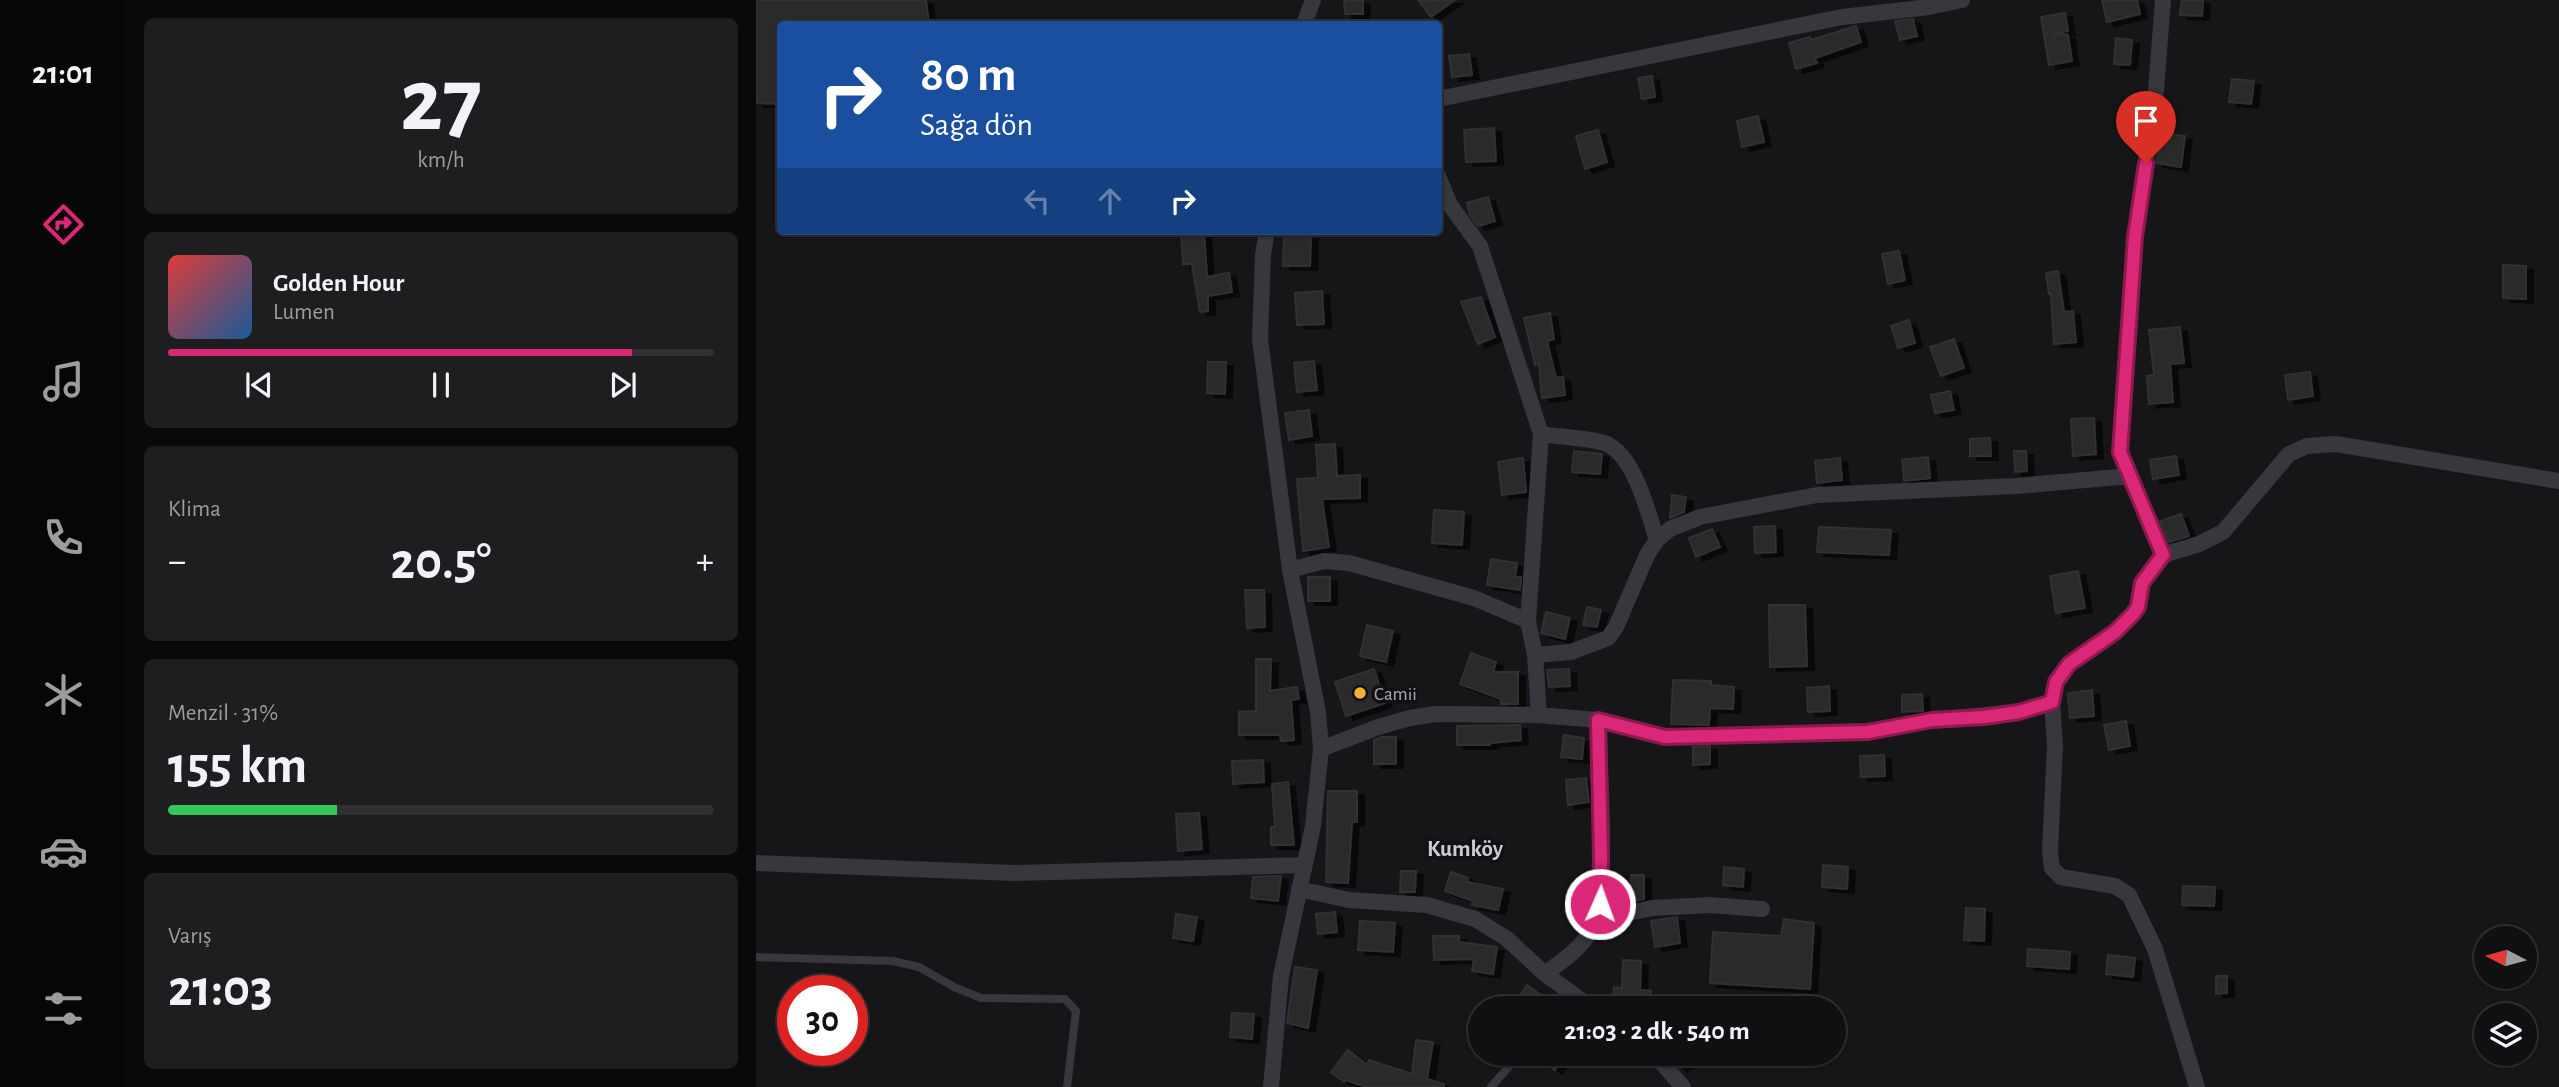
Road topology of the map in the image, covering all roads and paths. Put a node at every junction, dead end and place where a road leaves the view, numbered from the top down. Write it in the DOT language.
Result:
graph roads {
  1 [pos="1312,0"];
  2 [pos="1962,0"];
  3 [pos="2164,0"];
  4 [pos="1305,21"];
  5 [pos="1442,98"];
  6 [pos="1442,186"];
  7 [pos="1266,235"];
  8 [pos="1541,435"];
  9 [pos="2131,476"];
  10 [pos="2559,481"];
  11 [pos="1657,540"];
  12 [pos="2163,555"];
  13 [pos="1290,569"];
  14 [pos="1528,621"];
  15 [pos="1535,655"];
  16 [pos="2052,702"];
  17 [pos="1539,715"];
  18 [pos="1598,720"];
  19 [pos="1321,749"];
  20 [pos="756,863"];
  21 [pos="1304,865"];
  22 [pos="1299,889"];
  23 [pos="1762,909"];
  24 [pos="1595,920"];
  25 [pos="756,957"];
  26 [pos="1545,974"];
  27 [pos="1567,989"];
  28 [pos="1562,996"];
  29 [pos="1576,996"];
  30 [pos="1509,1066"];
  31 [pos="1665,1066"];
  32 [pos="1067,1087"];
  33 [pos="1271,1087"];
  34 [pos="1491,1087"];
  35 [pos="1683,1087"];
  36 [pos="2197,1087"];
  1 -- 4 [label="street"];
  2 -- 5 [label="street"];
  3 -- 9 [label="street"];
  6 -- 8 [label="street"];
  7 -- 13 [label="street"];
  8 -- 11 [label="street"];
  8 -- 14 [label="street"];
  9 -- 11 [label="street"];
  9 -- 12 [label="street"];
  10 -- 12 [label="street"];
  11 -- 15 [label="street"];
  12 -- 16 [label="street"];
  13 -- 14 [label="street"];
  13 -- 19 [label="street"];
  14 -- 15 [label="street"];
  15 -- 17 [label="street"];
  16 -- 18 [label="street"];
  16 -- 36 [label="street"];
  17 -- 18 [label="street"];
  17 -- 19 [label="street"];
  18 -- 24 [label="street"];
  19 -- 21 [label="street"];
  20 -- 21 [label="street"];
  21 -- 22 [label="street"];
  22 -- 26 [label="street"];
  22 -- 33 [label="street"];
  23 -- 24 [label="street"];
  24 -- 26 [label="street"];
  25 -- 32 [label="lane"];
  26 -- 27 [label="street"];
  27 -- 28 [label="lane"];
  27 -- 29 [label="street"];
  30 -- 34 [label="lane"];
  31 -- 35 [label="street"];
}
